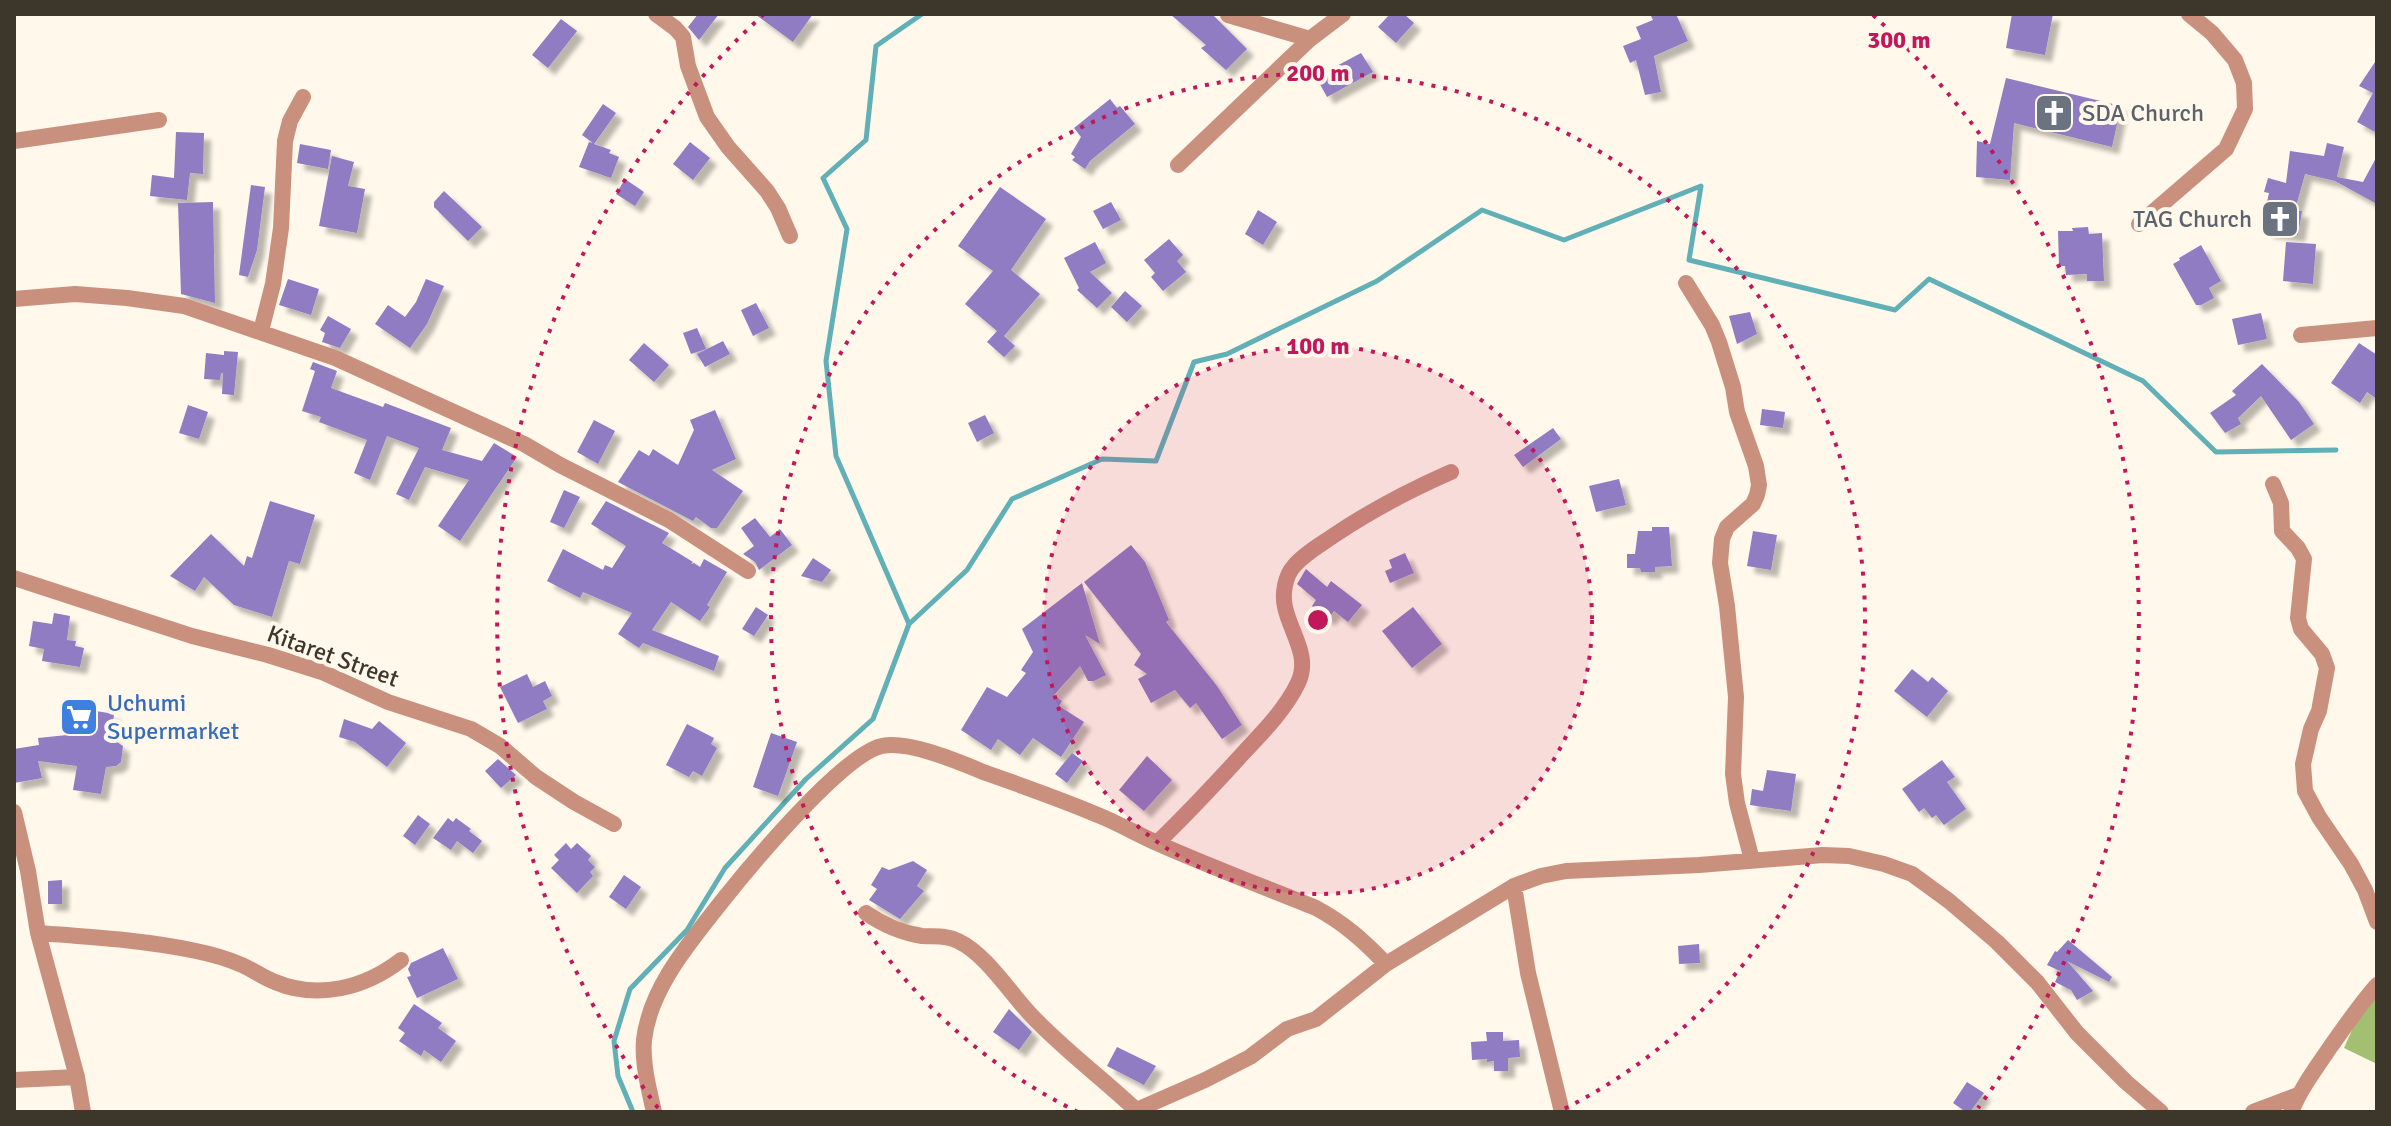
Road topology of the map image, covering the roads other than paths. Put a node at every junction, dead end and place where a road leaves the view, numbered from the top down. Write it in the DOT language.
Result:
graph roads {
  1 [pos="656,14"];
  2 [pos="1343,14"];
  3 [pos="2189,14"];
  4 [pos="1228,15"];
  5 [pos="1310,39"];
  6 [pos="303,97"];
  7 [pos="159,120"];
  8 [pos="14,141"];
  9 [pos="1178,165"];
  10 [pos="2139,224"];
  11 [pos="790,236"];
  12 [pos="1686,283"];
  13 [pos="14,299"];
  14 [pos="2377,328"];
  15 [pos="261,331"];
  16 [pos="2301,335"];
  17 [pos="1451,472"];
  18 [pos="2273,484"];
  19 [pos="748,571"];
  20 [pos="14,578"];
  21 [pos="14,812"];
  22 [pos="614,824"];
  23 [pos="1157,843"];
  24 [pos="1752,860"];
  25 [pos="1514,886"];
  26 [pos="866,913"];
  27 [pos="2377,922"];
  28 [pos="38,933"];
  29 [pos="401,960"];
  30 [pos="1386,964"];
  31 [pos="2377,985"];
  32 [pos="77,1077"];
  33 [pos="14,1080"];
  34 [pos="2298,1095"];
  35 [pos="1134,1111"];
  36 [pos="83,1112"];
  37 [pos="654,1112"];
  38 [pos="1562,1112"];
  39 [pos="2161,1112"];
  40 [pos="2253,1112"];
  41 [pos="2291,1112"];
  1 -- 11 [label="street"];
  2 -- 5 [label="street"];
  3 -- 10 [label="street"];
  4 -- 5 [label="street"];
  5 -- 9 [label="street"];
  6 -- 15 [label="street"];
  7 -- 8 [label="street"];
  12 -- 24 [label="street"];
  13 -- 15 [label="street"];
  14 -- 16 [label="street"];
  15 -- 19 [label="street"];
  17 -- 23 [label="street"];
  18 -- 27 [label="street"];
  20 -- 22 [label="street, Kitaret Street"];
  21 -- 28 [label="street"];
  23 -- 30 [label="street"];
  23 -- 37 [label="street"];
  24 -- 25 [label="street"];
  24 -- 39 [label="street"];
  25 -- 30 [label="street"];
  25 -- 38 [label="street"];
  26 -- 35 [label="street"];
  28 -- 29 [label="street"];
  28 -- 32 [label="street"];
  30 -- 35 [label="street"];
  31 -- 34 [label="street"];
  32 -- 33 [label="street"];
  32 -- 36 [label="street"];
  34 -- 40 [label="street"];
  34 -- 41 [label="street"];
}
